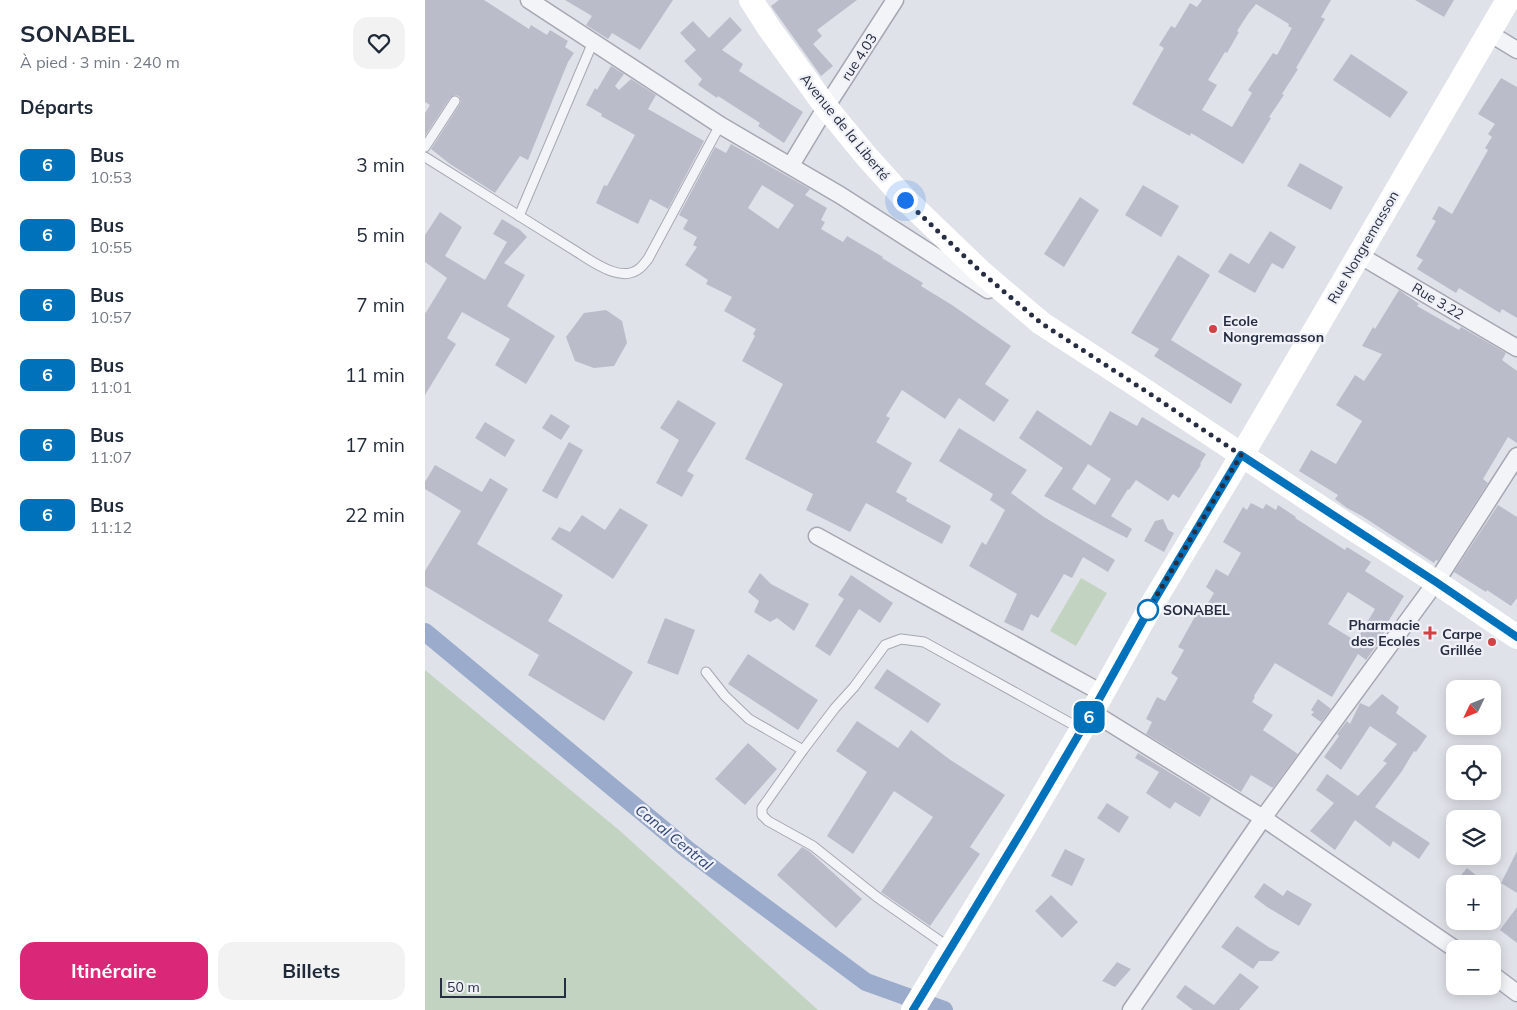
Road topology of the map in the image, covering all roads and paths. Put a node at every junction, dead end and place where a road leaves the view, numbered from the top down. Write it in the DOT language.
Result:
graph roads {
  1 [pos="529,0"];
  2 [pos="751,0"];
  3 [pos="895,0"];
  4 [pos="1508,0"];
  5 [pos="1489,33"];
  6 [pos="593,42"];
  7 [pos="1517,50"];
  8 [pos="455,101"];
  9 [pos="826,107"];
  10 [pos="720,125"];
  11 [pos="425,147"];
  12 [pos="425,157"];
  13 [pos="791,165"];
  14 [pos="519,216"];
  15 [pos="1359,255"];
  16 [pos="1041,323"];
  17 [pos="1517,348"];
  18 [pos="1241,455"];
  19 [pos="1517,456"];
  20 [pos="817,536"];
  21 [pos="1436,582"];
  22 [pos="1517,637"];
  23 [pos="706,672"];
  24 [pos="1092,711"];
  25 [pos="803,750"];
  26 [pos="1263,818"];
  27 [pos="1446,943"];
  28 [pos="951,948"];
  29 [pos="1501,981"];
  30 [pos="1517,993"];
  31 [pos="919,1000"];
  32 [pos="1131,1010"];
  1 -- 6 [label="street"];
  2 -- 9 [label="street, Avenue de la Liberté"];
  3 -- 9 [label="street, rue 4.03"];
  4 -- 5 [label="street, Rue Nongremasson"];
  5 -- 7 [label="street"];
  5 -- 15 [label="street, Rue Nongremasson"];
  6 -- 10 [label="street"];
  6 -- 14 [label="lane"];
  8 -- 11 [label="lane"];
  9 -- 13 [label="street, rue 4.03"];
  9 -- 16 [label="street, Avenue de la Liberté"];
  10 -- 13 [label="street"];
  10 -- 14 [label="lane"];
  12 -- 14 [label="lane"];
  13 -- 16 [label="street"];
  15 -- 17 [label="street, Rue 3.22"];
  15 -- 18 [label="street, Rue Nongremasson"];
  16 -- 18 [label="street, Avenue de la Liberté"];
  18 -- 21 [label="street, Avenue de la Liberté"];
  18 -- 24 [label="street, Rue Nongremasson"];
  19 -- 21 [label="street"];
  20 -- 24 [label="street"];
  21 -- 22 [label="street, Avenue de la Liberté"];
  21 -- 26 [label="street"];
  23 -- 25 [label="lane"];
  24 -- 25 [label="lane"];
  24 -- 26 [label="street"];
  24 -- 28 [label="street, Rue Nongremasson"];
  25 -- 28 [label="lane"];
  26 -- 27 [label="street"];
  26 -- 32 [label="street"];
  28 -- 31 [label="street, Rue Nongremasson"];
  29 -- 30 [label="street"];
}
